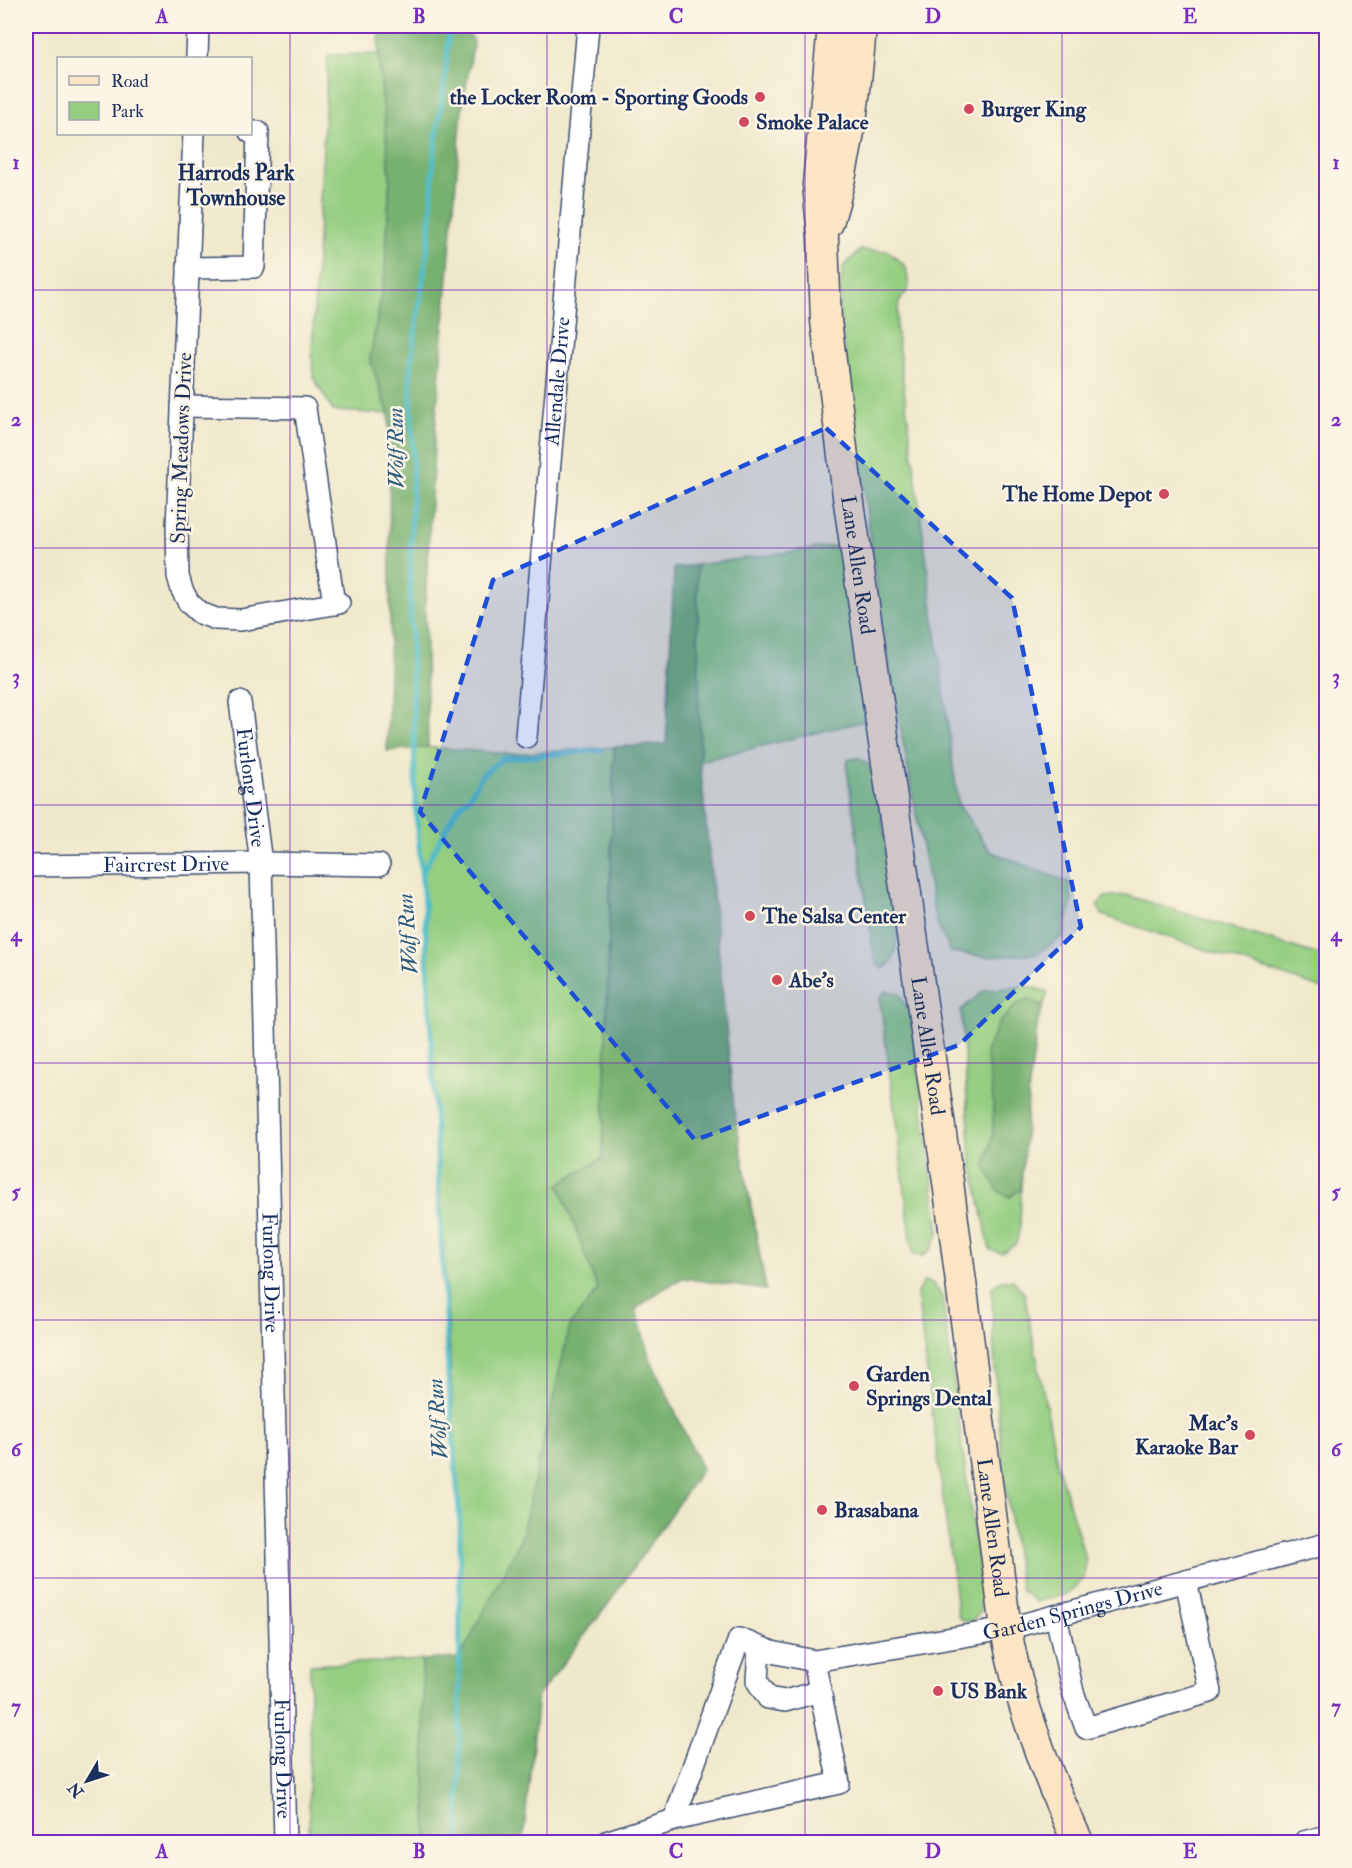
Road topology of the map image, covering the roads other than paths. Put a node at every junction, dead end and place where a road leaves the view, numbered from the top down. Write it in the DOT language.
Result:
graph roads {
  1 [pos="198,26"];
  2 [pos="588,26"];
  3 [pos="833,26"];
  4 [pos="861,26"];
  5 [pos="197,57"];
  6 [pos="252,132"];
  7 [pos="194,135"];
  8 [pos="823,238"];
  9 [pos="188,268"];
  10 [pos="182,406"];
  11 [pos="240,702"];
  12 [pos="526,737"];
  13 [pos="261,863"];
  14 [pos="379,865"];
  15 [pos="26,867"];
  16 [pos="1326,1544"];
  17 [pos="1186,1581"];
  18 [pos="1056,1616"];
  19 [pos="1006,1629"];
  20 [pos="759,1647"];
  21 [pos="814,1661"];
  22 [pos="820,1690"];
  23 [pos="674,1820"];
  24 [pos="1326,1836"];
  25 [pos="285,1842"];
  26 [pos="606,1842"];
  27 [pos="1078,1842"];
  28 [pos="1304,1842"];
  1 -- 5 [label="street"];
  2 -- 12 [label="street, Allendale Drive"];
  3 -- 8 [label="main road, Lane Allen Road"];
  4 -- 8 [label="main road, Lane Allen Road"];
  6 -- 9 [label="street"];
  7 -- 9 [label="street, Spring Meadows Drive"];
  8 -- 19 [label="main road, Lane Allen Road"];
  9 -- 10 [label="street, Spring Meadows Drive"];
  10 -- 10 [label="street, Spring Meadows Drive"];
  11 -- 13 [label="street, Furlong Drive"];
  13 -- 14 [label="street, Faircrest Drive"];
  13 -- 15 [label="street, Faircrest Drive"];
  13 -- 25 [label="street, Furlong Drive"];
  16 -- 17 [label="street, Garden Springs Drive"];
  17 -- 18 [label="street, Garden Springs Drive"];
  17 -- 18 [label="street"];
  18 -- 19 [label="street, Garden Springs Drive"];
  19 -- 21 [label="street, Garden Springs Drive"];
  19 -- 27 [label="main road, Lane Allen Road"];
  20 -- 21 [label="street"];
  20 -- 22 [label="street"];
  20 -- 23 [label="street"];
  21 -- 22 [label="street"];
  22 -- 23 [label="street"];
  23 -- 26 [label="street"];
  24 -- 28 [label="street"];
}
